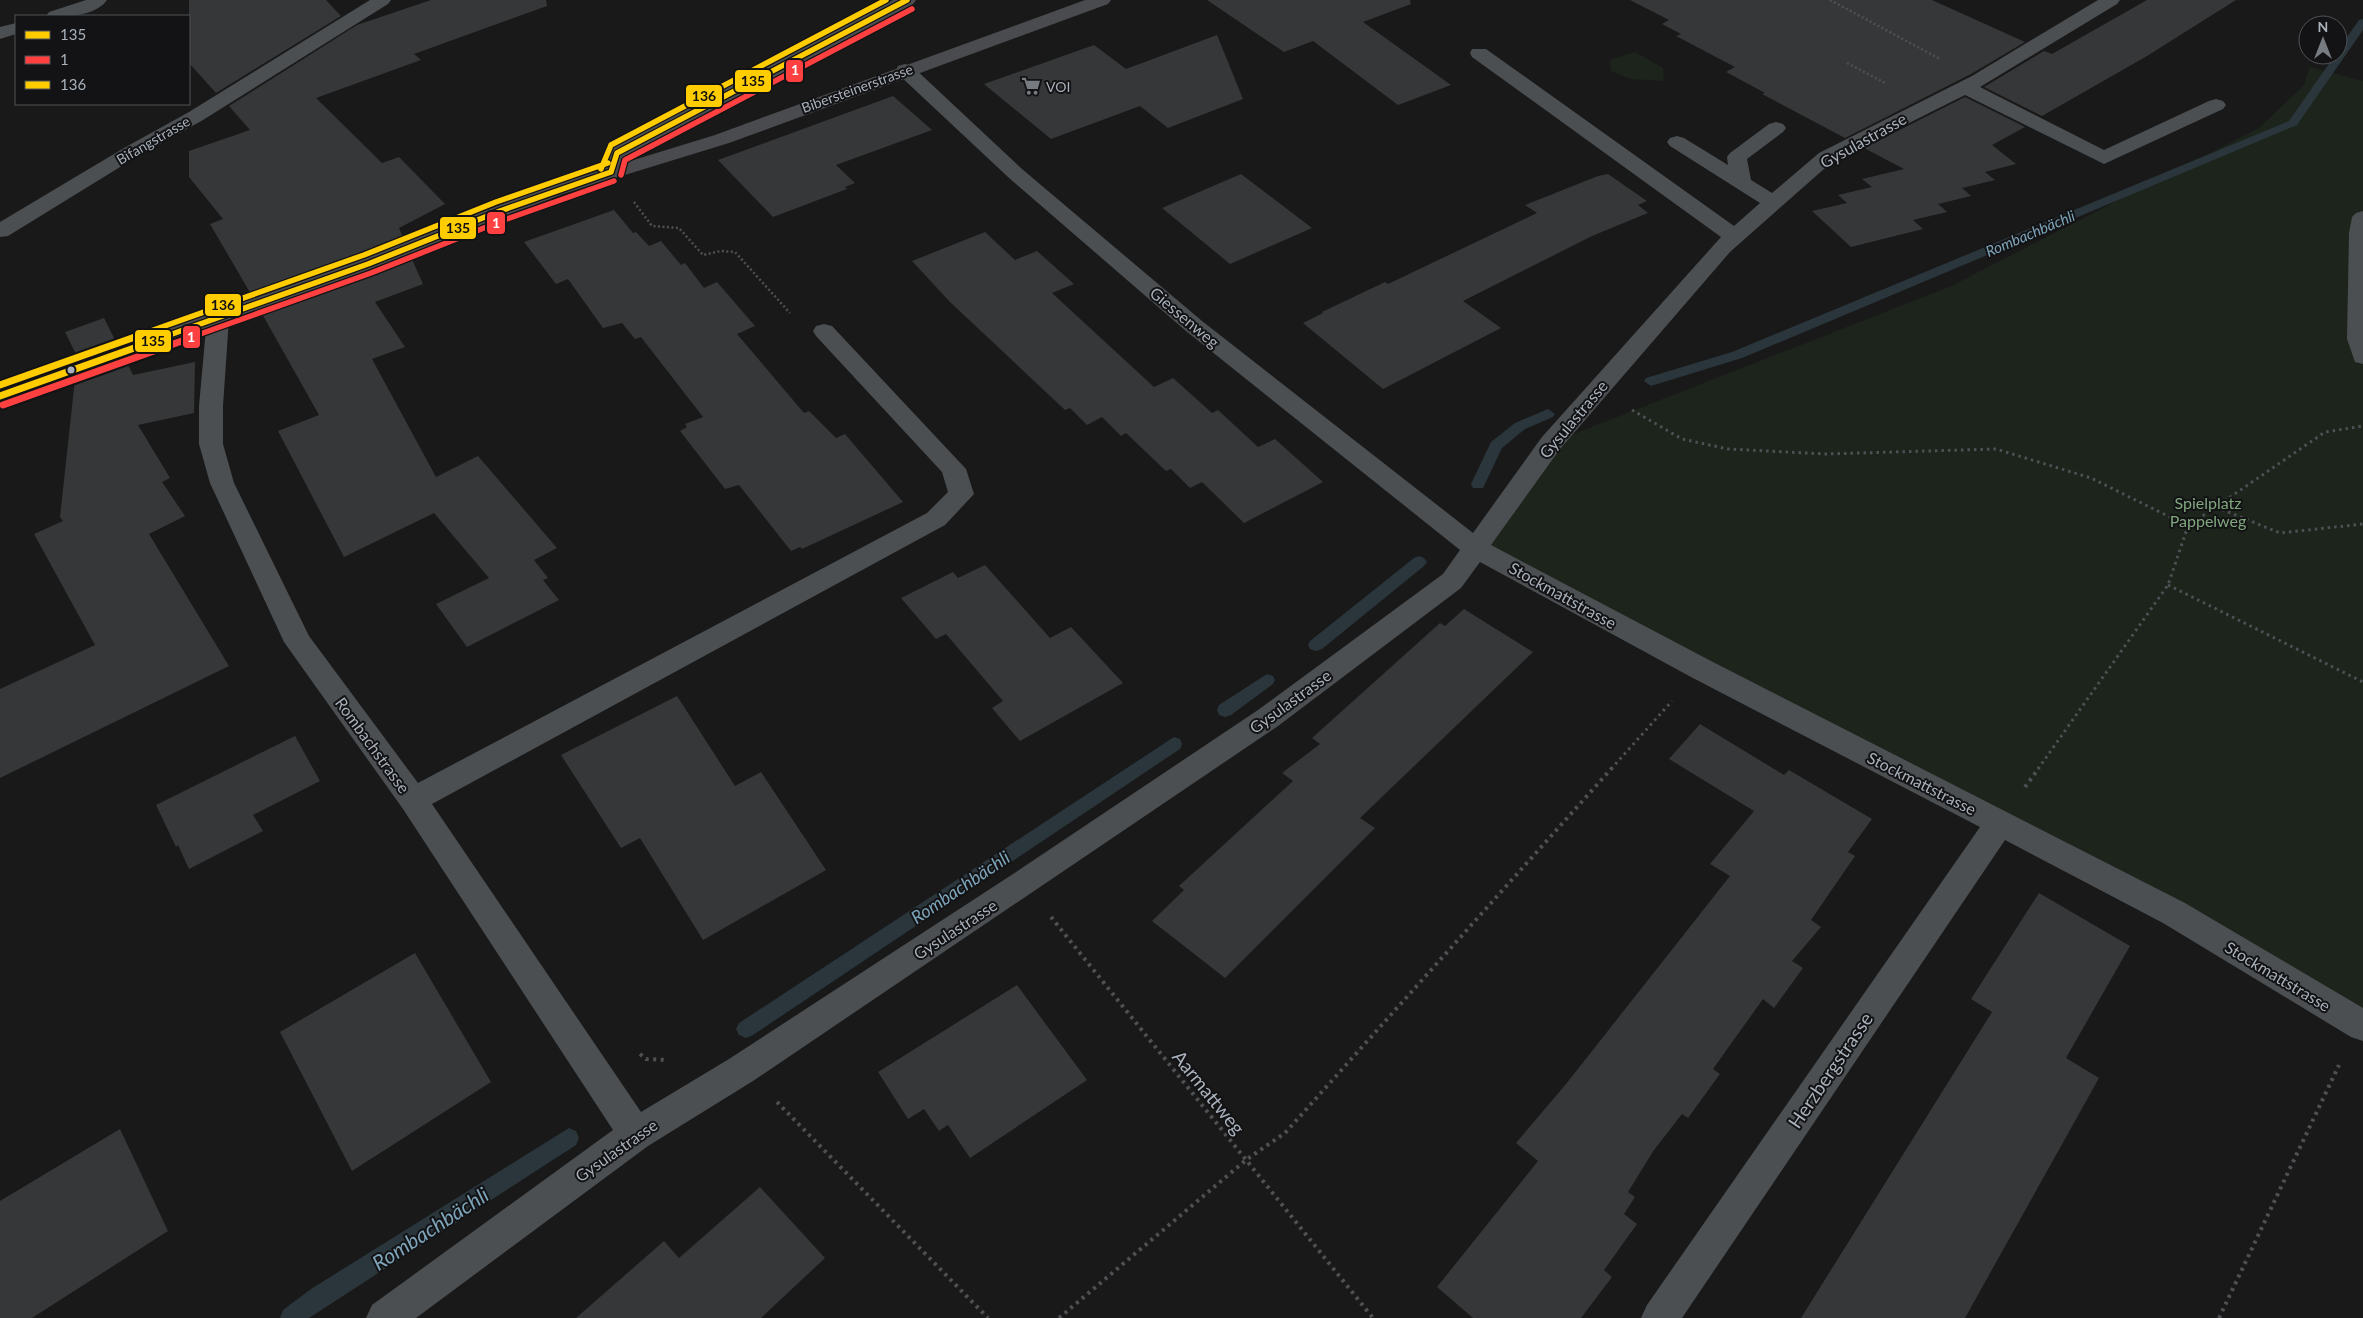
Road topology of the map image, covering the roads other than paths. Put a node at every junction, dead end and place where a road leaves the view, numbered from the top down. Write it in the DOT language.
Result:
graph roads {
  1 [pos="98,0"];
  2 [pos="382,0"];
  3 [pos="907,0"];
  4 [pos="1102,0"];
  5 [pos="2111,0"];
  6 [pos="357,6"];
  7 [pos="58,15"];
  8 [pos="15,28"];
  9 [pos="0,33"];
  10 [pos="1479,53"];
  11 [pos="905,70"];
  12 [pos="1972,83"];
  13 [pos="2216,105"];
  14 [pos="1776,128"];
  15 [pos="1677,142"];
  16 [pos="611,172"];
  17 [pos="1741,182"];
  18 [pos="1774,203"];
  19 [pos="2363,217"];
  20 [pos="0,232"];
  21 [pos="1735,237"];
  22 [pos="218,318"];
  23 [pos="824,331"];
  24 [pos="2363,358"];
  25 [pos="0,396"];
  26 [pos="1476,549"];
  27 [pos="413,800"];
  28 [pos="2000,823"];
  29 [pos="2361,1025"];
  30 [pos="636,1134"];
  31 [pos="385,1318"];
  32 [pos="1660,1318"];
  1 -- 7 [label="street"];
  2 -- 6 [label="street, Bifangstrasse"];
  3 -- 16 [label="street"];
  4 -- 11 [label="main road, Bibersteinerstrasse"];
  5 -- 12 [label="street, Gysulastrasse"];
  6 -- 20 [label="street, Bifangstrasse"];
  8 -- 9 [label="street"];
  10 -- 21 [label="street"];
  11 -- 16 [label="main road, Bibersteinerstrasse"];
  11 -- 26 [label="street, Giessenweg"];
  12 -- 13 [label="street"];
  12 -- 18 [label="street, Gysulastrasse"];
  14 -- 17 [label="street"];
  15 -- 17 [label="street"];
  16 -- 22 [label="main road, Bibersteinerstrasse"];
  17 -- 18 [label="street"];
  18 -- 21 [label="street, Gysulastrasse"];
  19 -- 24 [label="street"];
  21 -- 26 [label="street, Gysulastrasse"];
  22 -- 25 [label="main road, Bibersteinerstrasse"];
  22 -- 27 [label="street, Rombachstrasse"];
  23 -- 27 [label="street"];
  26 -- 28 [label="street, Stockmattstrasse"];
  26 -- 30 [label="street, Gysulastrasse"];
  27 -- 30 [label="street, Rombachstrasse"];
  28 -- 29 [label="street, Stockmattstrasse"];
  28 -- 32 [label="street, Herzbergstrasse"];
  30 -- 31 [label="street, Gysulastrasse"];
}
